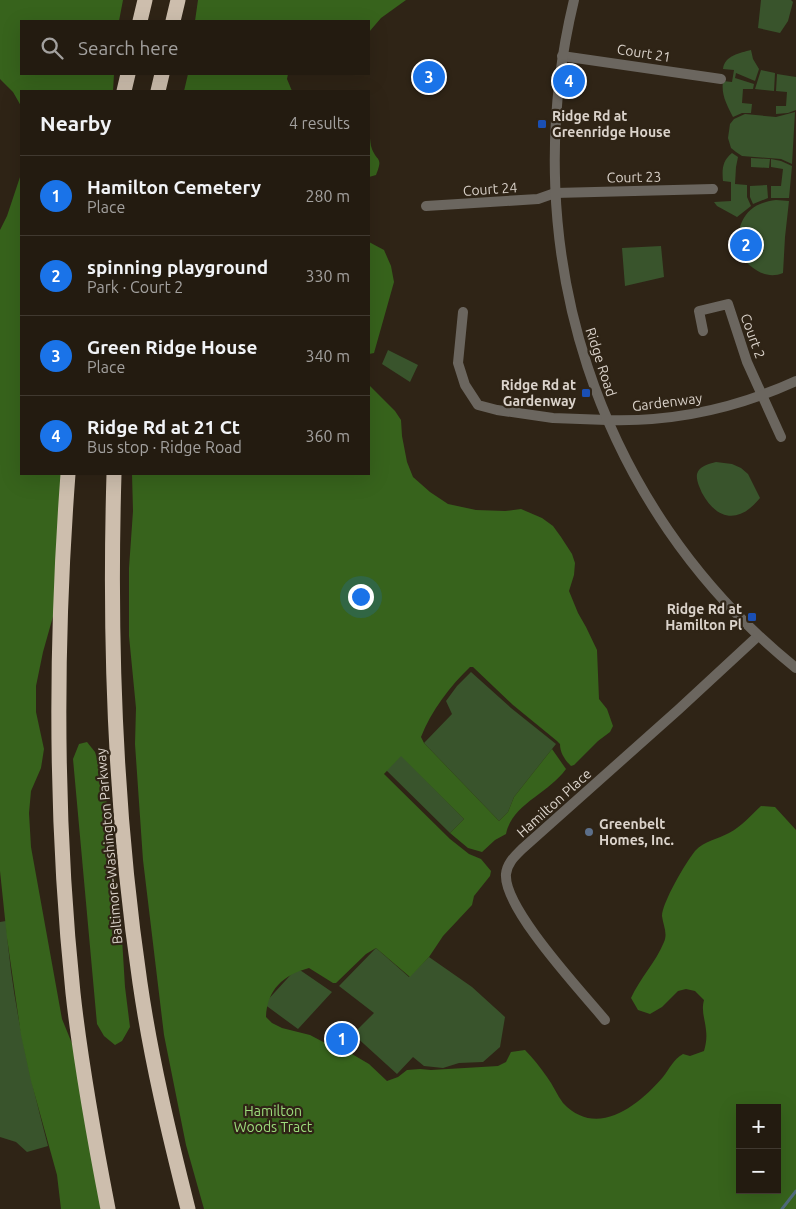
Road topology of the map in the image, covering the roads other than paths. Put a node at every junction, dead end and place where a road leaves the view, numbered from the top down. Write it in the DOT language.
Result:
graph roads {
  1 [pos="145,0"];
  2 [pos="178,0"];
  3 [pos="574,0"];
  4 [pos="140,20"];
  5 [pos="173,20"];
  6 [pos="562,56"];
  7 [pos="128,75"];
  8 [pos="162,75"];
  9 [pos="721,79"];
  10 [pos="124,90"];
  11 [pos="158,90"];
  12 [pos="713,189"];
  13 [pos="555,192"];
  14 [pos="426,206"];
  15 [pos="463,312"];
  16 [pos="703,331"];
  17 [pos="796,381"];
  18 [pos="762,395"];
  19 [pos="607,420"];
  20 [pos="781,437"];
  21 [pos="68,475"];
  22 [pos="114,475"];
  23 [pos="758,636"];
  24 [pos="796,668"];
  25 [pos="605,1020"];
  26 [pos="108,1209"];
  27 [pos="188,1209"];
  1 -- 4 [label="highway"];
  2 -- 5 [label="highway"];
  3 -- 6 [label="street, Ridge Road"];
  6 -- 9 [label="street, Court 21"];
  6 -- 13 [label="street, Ridge Road"];
  7 -- 10 [label="highway"];
  8 -- 11 [label="highway"];
  12 -- 13 [label="street, Court 23"];
  13 -- 14 [label="street, Court 24"];
  13 -- 19 [label="street, Ridge Road"];
  15 -- 19 [label="street, Gardenway"];
  16 -- 18 [label="street, Court 2"];
  17 -- 18 [label="street, Gardenway"];
  18 -- 19 [label="street, Gardenway"];
  18 -- 20 [label="street"];
  19 -- 23 [label="street, Ridge Road"];
  21 -- 26 [label="highway"];
  22 -- 27 [label="highway, Baltimore-Washington Parkway"];
  23 -- 24 [label="street, Ridge Road"];
  23 -- 25 [label="street, Hamilton Place"];
}
